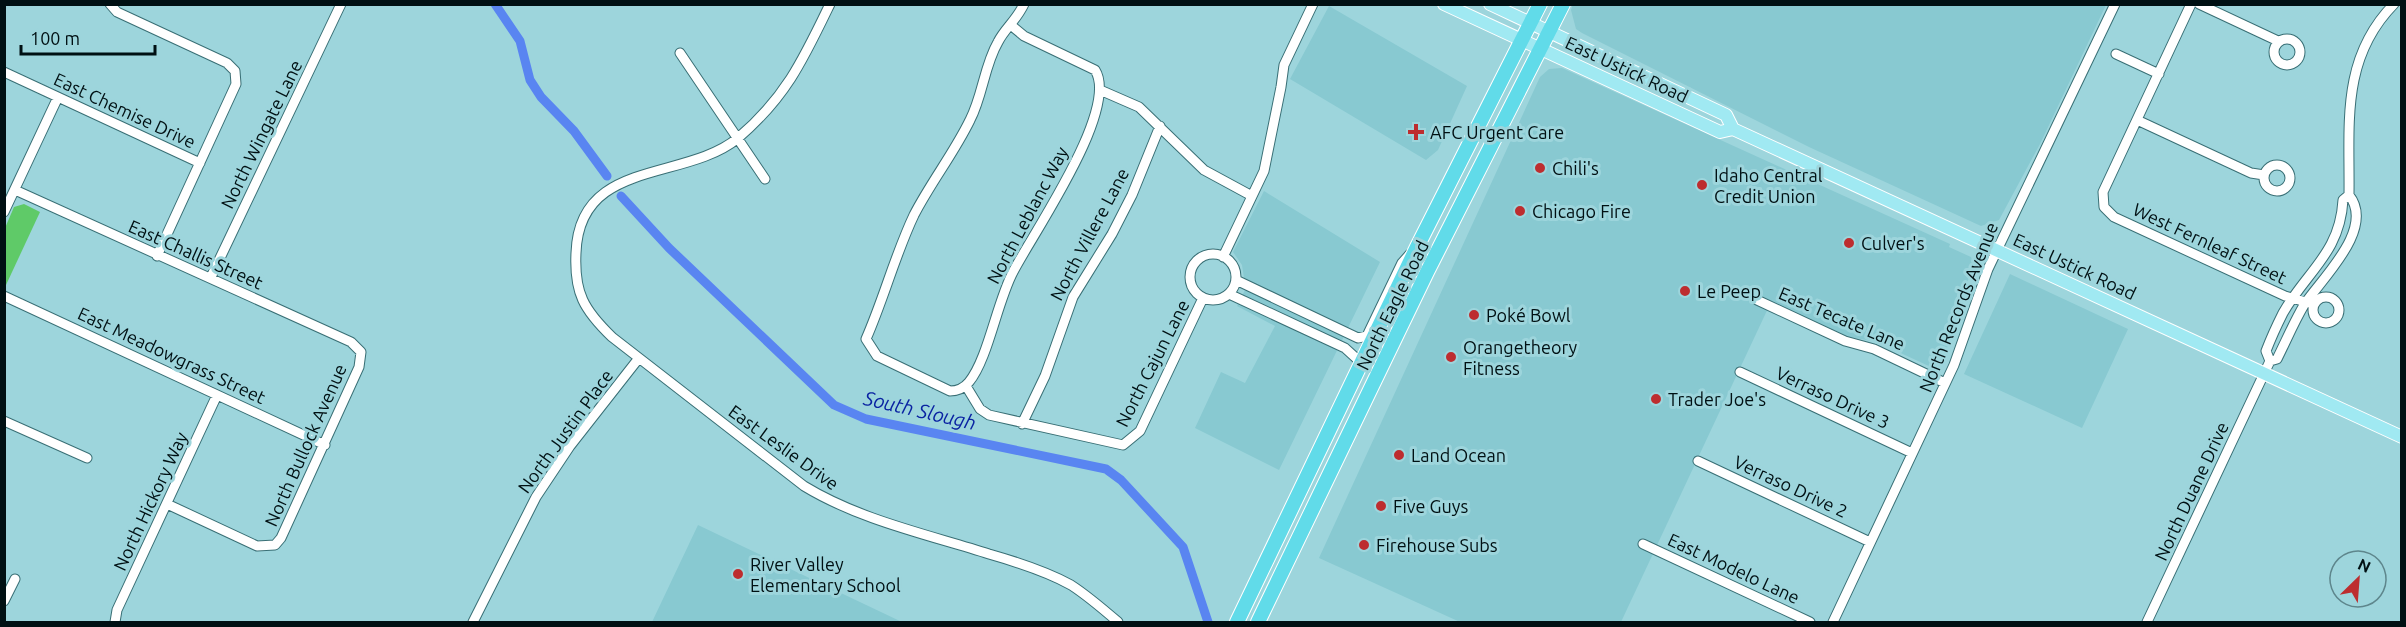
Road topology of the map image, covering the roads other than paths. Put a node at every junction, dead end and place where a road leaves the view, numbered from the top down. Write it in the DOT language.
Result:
graph roads {
  1 [pos="110,4"];
  2 [pos="830,4"];
  3 [pos="1024,4"];
  4 [pos="1313,4"];
  5 [pos="1444,4"];
  6 [pos="1490,4"];
  7 [pos="1540,4"];
  8 [pos="1563,4"];
  9 [pos="2115,4"];
  10 [pos="2191,4"];
  11 [pos="2199,4"];
  12 [pos="2394,4"];
  13 [pos="340,5"];
  14 [pos="1531,23"];
  15 [pos="1012,26"];
  16 [pos="1549,32"];
  17 [pos="1522,41"];
  18 [pos="2278,41"];
  19 [pos="1540,50"];
  20 [pos="680,53"];
  21 [pos="2116,54"];
  22 [pos="4,72"];
  23 [pos="2158,74"];
  24 [pos="1100,90"];
  25 [pos="58,97"];
  26 [pos="2137,120"];
  27 [pos="1160,126"];
  28 [pos="1733,129"];
  29 [pos="736,139"];
  30 [pos="200,163"];
  31 [pos="2264,176"];
  32 [pos="765,179"];
  33 [pos="15,190"];
  34 [pos="2349,195"];
  35 [pos="1252,196"];
  36 [pos="4,212"];
  37 [pos="1418,247"];
  38 [pos="1998,249"];
  39 [pos="157,256"];
  40 [pos="1223,257"];
  41 [pos="211,278"];
  42 [pos="1236,280"];
  43 [pos="1229,294"];
  44 [pos="4,296"];
  45 [pos="1203,298"];
  46 [pos="2294,299"];
  47 [pos="1757,300"];
  48 [pos="2309,304"];
  49 [pos="361,352"];
  50 [pos="639,358"];
  51 [pos="2270,361"];
  52 [pos="1361,370"];
  53 [pos="1740,372"];
  54 [pos="2264,373"];
  55 [pos="1946,383"];
  56 [pos="966,386"];
  57 [pos="218,395"];
  58 [pos="4,421"];
  59 [pos="1022,424"];
  60 [pos="2402,437"];
  61 [pos="1345,441"];
  62 [pos="325,445"];
  63 [pos="1323,445"];
  64 [pos="1912,453"];
  65 [pos="87,458"];
  66 [pos="1698,460"];
  67 [pos="166,504"];
  68 [pos="1870,542"];
  69 [pos="1643,544"];
  70 [pos="1282,571"];
  71 [pos="15,579"];
  72 [pos="4,601"];
  73 [pos="115,622"];
  74 [pos="473,622"];
  75 [pos="1118,622"];
  76 [pos="1237,622"];
  77 [pos="1258,622"];
  78 [pos="1810,622"];
  79 [pos="1833,622"];
  80 [pos="2147,622"];
  1 -- 30 [label="street"];
  2 -- 29 [label="street, East Leslie Drive"];
  3 -- 15 [label="street"];
  4 -- 35 [label="street"];
  5 -- 17 [label="main road"];
  6 -- 14 [label="main road"];
  7 -- 14 [label="highway, North Eagle Road"];
  8 -- 16 [label="highway, North Eagle Road"];
  9 -- 38 [label="street, North Records Avenue"];
  10 -- 23 [label="street"];
  11 -- 18 [label="street"];
  12 -- 34 [label="street"];
  13 -- 41 [label="street, North Wingate Lane"];
  14 -- 16 [label="main road, East Ustick Road"];
  14 -- 17 [label="highway, North Eagle Road"];
  15 -- 24 [label="street"];
  15 -- 56 [label="street"];
  16 -- 19 [label="highway, North Eagle Road"];
  16 -- 28 [label="main road, East Ustick Road"];
  17 -- 19 [label="main road, East Ustick Road"];
  17 -- 37 [label="highway, North Eagle Road"];
  19 -- 28 [label="main road, East Ustick Road"];
  19 -- 61 [label="highway, North Eagle Road"];
  20 -- 29 [label="street"];
  21 -- 23 [label="street"];
  22 -- 25 [label="street, East Chemise Drive"];
  23 -- 26 [label="street"];
  24 -- 27 [label="street"];
  24 -- 56 [label="street, North Leblanc Way"];
  25 -- 30 [label="street, East Chemise Drive"];
  25 -- 33 [label="street"];
  26 -- 31 [label="street"];
  26 -- 46 [label="street, West Fernleaf Street"];
  27 -- 35 [label="street"];
  27 -- 59 [label="street, North Villere Lane"];
  28 -- 38 [label="main road, East Ustick Road"];
  29 -- 32 [label="street"];
  29 -- 50 [label="street, East Leslie Drive"];
  30 -- 39 [label="street"];
  33 -- 36 [label="street"];
  33 -- 39 [label="street, East Challis Street"];
  34 -- 46 [label="street"];
  34 -- 48 [label="street"];
  35 -- 40 [label="street"];
  37 -- 42 [label="street"];
  37 -- 52 [label="highway, North Eagle Road"];
  38 -- 54 [label="main road, East Ustick Road"];
  38 -- 55 [label="street, North Records Avenue"];
  39 -- 41 [label="street, East Challis Street"];
  40 -- 42 [label="street"];
  40 -- 45 [label="street"];
  41 -- 49 [label="street, East Challis Street"];
  42 -- 43 [label="street"];
  43 -- 45 [label="street"];
  43 -- 52 [label="street"];
  44 -- 57 [label="street, East Meadowgrass Street"];
  45 -- 59 [label="street, North Cajun Lane"];
  46 -- 48 [label="street, West Fernleaf Street"];
  46 -- 51 [label="street"];
  47 -- 55 [label="street, East Tecate Lane"];
  48 -- 51 [label="street"];
  49 -- 62 [label="street, North Bullock Avenue"];
  50 -- 74 [label="street, North Justin Place"];
  50 -- 75 [label="street, East Leslie Drive"];
  51 -- 54 [label="street, North Duane Drive"];
  52 -- 61 [label="highway"];
  52 -- 63 [label="highway, North Eagle Road"];
  53 -- 64 [label="street, Verraso Drive 3"];
  54 -- 60 [label="main road, East Ustick Road"];
  54 -- 80 [label="street, North Duane Drive"];
  55 -- 64 [label="street, North Records Avenue"];
  56 -- 59 [label="street"];
  57 -- 62 [label="street, East Meadowgrass Street"];
  57 -- 67 [label="street, North Hickory Way"];
  58 -- 65 [label="street"];
  61 -- 70 [label="highway, North Eagle Road"];
  62 -- 67 [label="street, North Bullock Avenue"];
  63 -- 70 [label="highway"];
  63 -- 76 [label="highway, North Eagle Road"];
  64 -- 68 [label="street, North Records Avenue"];
  66 -- 68 [label="street, Verraso Drive 2"];
  67 -- 73 [label="street, North Hickory Way"];
  68 -- 79 [label="street, North Records Avenue"];
  69 -- 78 [label="street, East Modelo Lane"];
  70 -- 77 [label="highway, North Eagle Road"];
  71 -- 72 [label="street"];
}
